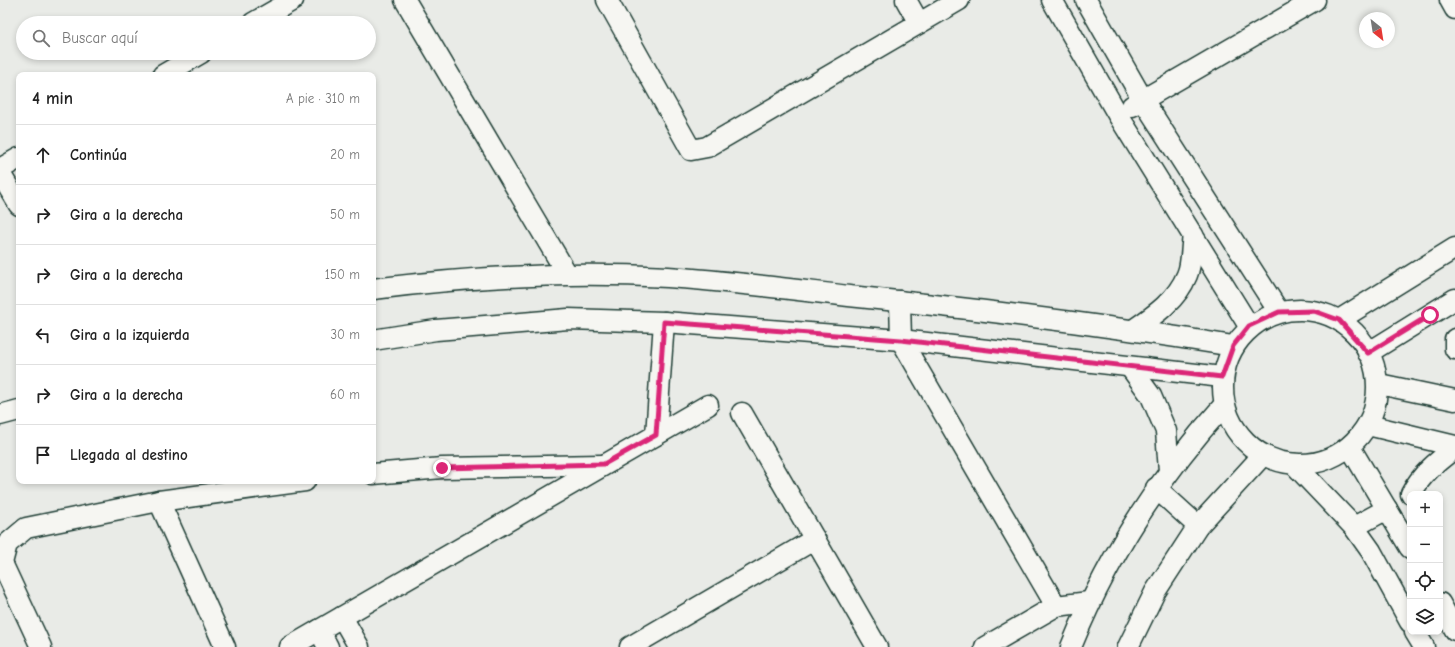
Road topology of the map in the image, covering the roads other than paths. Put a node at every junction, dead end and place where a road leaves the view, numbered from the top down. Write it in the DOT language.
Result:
graph roads {
  1 [pos="293,0"];
  2 [pos="405,0"];
  3 [pos="906,0"];
  4 [pos="959,0"];
  5 [pos="1052,0"];
  6 [pos="1086,0"];
  7 [pos="1315,0"];
  8 [pos="1450,0"];
  9 [pos="612,2"];
  10 [pos="1455,9"];
  11 [pos="265,16"];
  12 [pos="919,23"];
  13 [pos="189,60"];
  14 [pos="168,72"];
  15 [pos="1143,100"];
  16 [pos="1118,115"];
  17 [pos="16,160"];
  18 [pos="0,169"];
  19 [pos="0,173"];
  20 [pos="16,200"];
  21 [pos="1193,235"];
  22 [pos="1455,248"];
  23 [pos="567,274"];
  24 [pos="376,289"];
  25 [pos="1455,299"];
  26 [pos="900,301"];
  27 [pos="1279,312"];
  28 [pos="1339,320"];
  29 [pos="664,322"];
  30 [pos="1249,326"];
  31 [pos="1133,330"];
  32 [pos="1455,339"];
  33 [pos="376,340"];
  34 [pos="901,340"];
  35 [pos="1233,346"];
  36 [pos="1455,349"];
  37 [pos="1368,353"];
  38 [pos="1130,367"];
  39 [pos="1222,377"];
  40 [pos="1379,384"];
  41 [pos="1455,400"];
  42 [pos="708,404"];
  43 [pos="1224,405"];
  44 [pos="16,411"];
  45 [pos="742,413"];
  46 [pos="0,415"];
  47 [pos="1368,425"];
  48 [pos="656,435"];
  49 [pos="1350,447"];
  50 [pos="1455,447"];
  51 [pos="1263,455"];
  52 [pos="604,464"];
  53 [pos="1294,464"];
  54 [pos="1169,471"];
  55 [pos="376,474"];
  56 [pos="283,484"];
  57 [pos="1156,488"];
  58 [pos="1412,491"];
  59 [pos="159,501"];
  60 [pos="1407,501"];
  61 [pos="1387,509"];
  62 [pos="1198,526"];
  63 [pos="1354,527"];
  64 [pos="1399,528"];
  65 [pos="815,539"];
  66 [pos="1407,543"];
  67 [pos="1089,602"];
  68 [pos="1056,606"];
  69 [pos="1443,608"];
  70 [pos="342,617"];
  71 [pos="1407,617"];
  72 [pos="1455,630"];
  73 [pos="1417,635"];
  74 [pos="323,639"];
  75 [pos="40,647"];
  76 [pos="225,647"];
  77 [pos="290,647"];
  78 [pos="359,647"];
  79 [pos="630,647"];
  80 [pos="877,647"];
  81 [pos="985,647"];
  82 [pos="1071,647"];
  83 [pos="1128,647"];
  84 [pos="1424,647"];
  1 -- 11 [label="street"];
  2 -- 23 [label="street"];
  3 -- 12 [label="street"];
  4 -- 12 [label="street"];
  5 -- 16 [label="street"];
  6 -- 15 [label="street"];
  7 -- 15 [label="street"];
  8 -- 10 [label="street"];
  9 -- 12 [label="street"];
  13 -- 14 [label="street"];
  15 -- 16 [label="street"];
  15 -- 27 [label="street"];
  16 -- 21 [label="street"];
  17 -- 18 [label="street"];
  19 -- 20 [label="street"];
  21 -- 30 [label="street"];
  21 -- 31 [label="street"];
  22 -- 28 [label="street"];
  23 -- 24 [label="street"];
  23 -- 26 [label="street"];
  25 -- 37 [label="street"];
  26 -- 31 [label="street"];
  26 -- 34 [label="street"];
  27 -- 28 [label="street"];
  27 -- 30 [label="street"];
  28 -- 37 [label="street"];
  29 -- 33 [label="street"];
  29 -- 34 [label="street"];
  29 -- 48 [label="street"];
  30 -- 35 [label="street"];
  31 -- 35 [label="street"];
  32 -- 36 [label="street"];
  34 -- 38 [label="street"];
  34 -- 68 [label="street"];
  35 -- 39 [label="street"];
  37 -- 40 [label="street"];
  38 -- 39 [label="street"];
  38 -- 54 [label="street"];
  39 -- 43 [label="street"];
  40 -- 41 [label="street"];
  40 -- 47 [label="street"];
  42 -- 48 [label="street"];
  43 -- 51 [label="street"];
  43 -- 54 [label="street"];
  44 -- 46 [label="street"];
  45 -- 65 [label="street"];
  47 -- 49 [label="street"];
  47 -- 50 [label="street"];
  48 -- 52 [label="street"];
  49 -- 53 [label="street"];
  49 -- 61 [label="street"];
  50 -- 58 [label="street"];
  51 -- 53 [label="street"];
  51 -- 62 [label="street"];
  52 -- 55 [label="street"];
  52 -- 70 [label="street"];
  53 -- 63 [label="street"];
  54 -- 57 [label="street"];
  56 -- 59 [label="street"];
  57 -- 62 [label="street"];
  57 -- 67 [label="street"];
  59 -- 75 [label="street"];
  59 -- 76 [label="street"];
  60 -- 64 [label="street"];
  61 -- 63 [label="street"];
  61 -- 64 [label="street"];
  62 -- 83 [label="street"];
  63 -- 71 [label="street"];
  64 -- 66 [label="street"];
  65 -- 79 [label="street"];
  65 -- 80 [label="street"];
  67 -- 68 [label="street"];
  67 -- 82 [label="street"];
  68 -- 81 [label="street"];
  69 -- 72 [label="street"];
  70 -- 74 [label="street"];
  70 -- 78 [label="street"];
  73 -- 84 [label="street"];
  74 -- 77 [label="street"];
}
